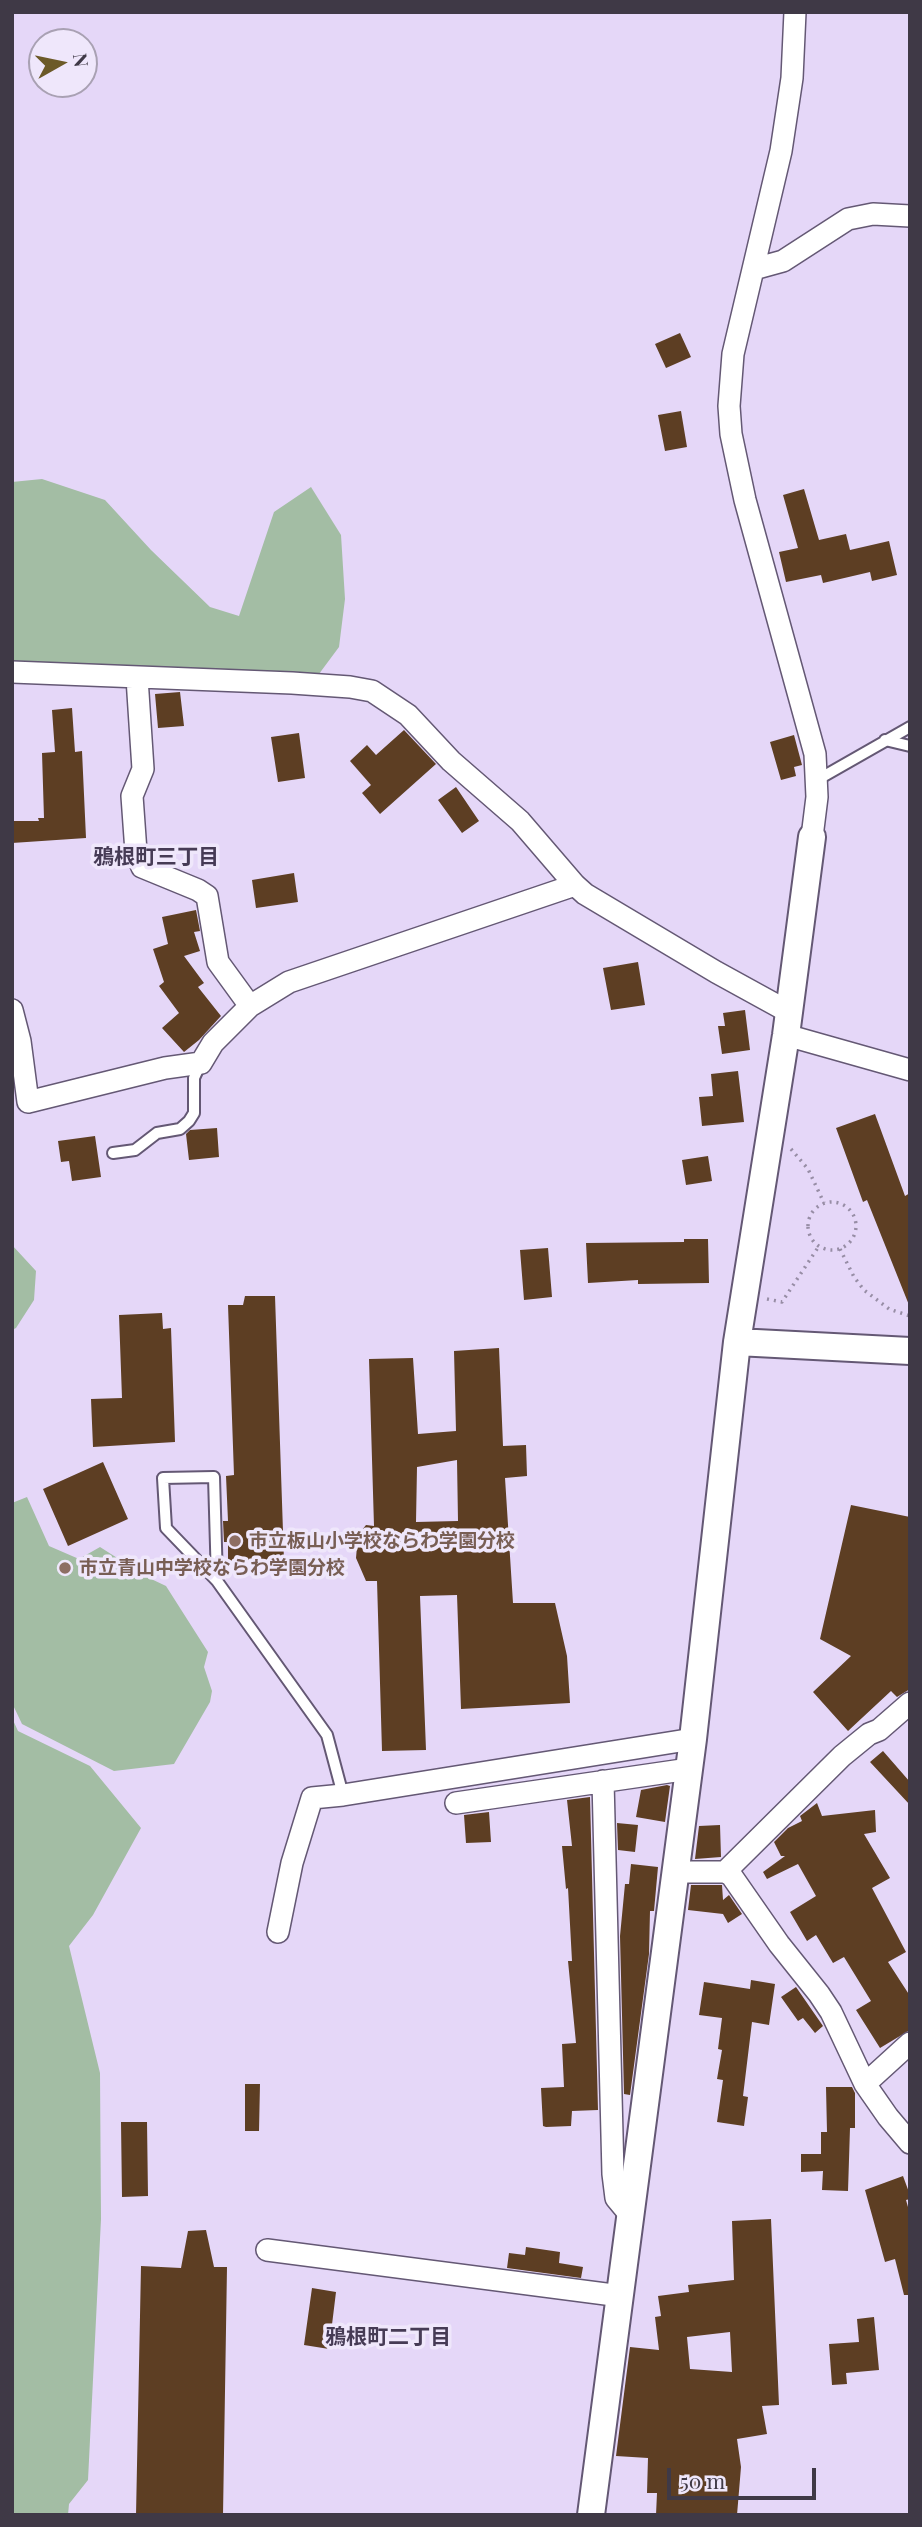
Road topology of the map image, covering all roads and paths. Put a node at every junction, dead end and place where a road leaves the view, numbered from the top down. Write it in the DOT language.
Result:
graph roads {
  1 [pos="795,12"];
  2 [pos="910,216"];
  3 [pos="754,269"];
  4 [pos="12,672"];
  5 [pos="137,678"];
  6 [pos="910,727"];
  7 [pos="885,740"];
  8 [pos="910,746"];
  9 [pos="817,780"];
  10 [pos="812,837"];
  11 [pos="575,885"];
  12 [pos="250,1006"];
  13 [pos="12,1010"];
  14 [pos="787,1023"];
  15 [pos="201,1063"];
  16 [pos="910,1070"];
  17 [pos="784,1144"];
  18 [pos="113,1153"];
  19 [pos="824,1203"];
  20 [pos="819,1247"];
  21 [pos="840,1249"];
  22 [pos="761,1298"];
  23 [pos="910,1316"];
  24 [pos="737,1342"];
  25 [pos="910,1351"];
  26 [pos="217,1581"];
  27 [pos="910,1703"];
  28 [pos="693,1740"];
  29 [pos="689,1769"];
  30 [pos="603,1781"];
  31 [pos="343,1796"];
  32 [pos="456,1803"];
  33 [pos="675,1871"];
  34 [pos="725,1872"];
  35 [pos="278,1932"];
  36 [pos="910,2043"];
  37 [pos="866,2084"];
  38 [pos="910,2143"];
  39 [pos="631,2216"];
  40 [pos="267,2250"];
  41 [pos="621,2296"];
  42 [pos="591,2515"];
  1 -- 3 [label="street"];
  2 -- 3 [label="street"];
  3 -- 9 [label="street"];
  4 -- 5 [label="street"];
  5 -- 11 [label="street"];
  5 -- 12 [label="street"];
  6 -- 7 [label="lane"];
  7 -- 8 [label="lane"];
  7 -- 9 [label="lane"];
  9 -- 10 [label="street"];
  10 -- 14 [label="street"];
  11 -- 12 [label="street"];
  11 -- 14 [label="street"];
  12 -- 15 [label="street"];
  13 -- 15 [label="street"];
  14 -- 16 [label="street"];
  14 -- 24 [label="street"];
  15 -- 18 [label="lane"];
  17 -- 19 [label="path"];
  19 -- 20 [label="path"];
  19 -- 21 [label="path"];
  20 -- 21 [label="path"];
  20 -- 22 [label="path"];
  21 -- 23 [label="path"];
  24 -- 25 [label="street"];
  24 -- 28 [label="street"];
  26 -- 26 [label="lane"];
  26 -- 31 [label="lane"];
  27 -- 34 [label="street"];
  28 -- 29 [label="street"];
  28 -- 31 [label="street"];
  29 -- 30 [label="street"];
  29 -- 33 [label="street"];
  30 -- 32 [label="street"];
  30 -- 39 [label="street"];
  31 -- 35 [label="street"];
  33 -- 34 [label="street"];
  33 -- 39 [label="street"];
  34 -- 37 [label="street"];
  36 -- 37 [label="street"];
  37 -- 38 [label="street"];
  39 -- 41 [label="street"];
  40 -- 41 [label="street"];
  41 -- 42 [label="street"];
}
